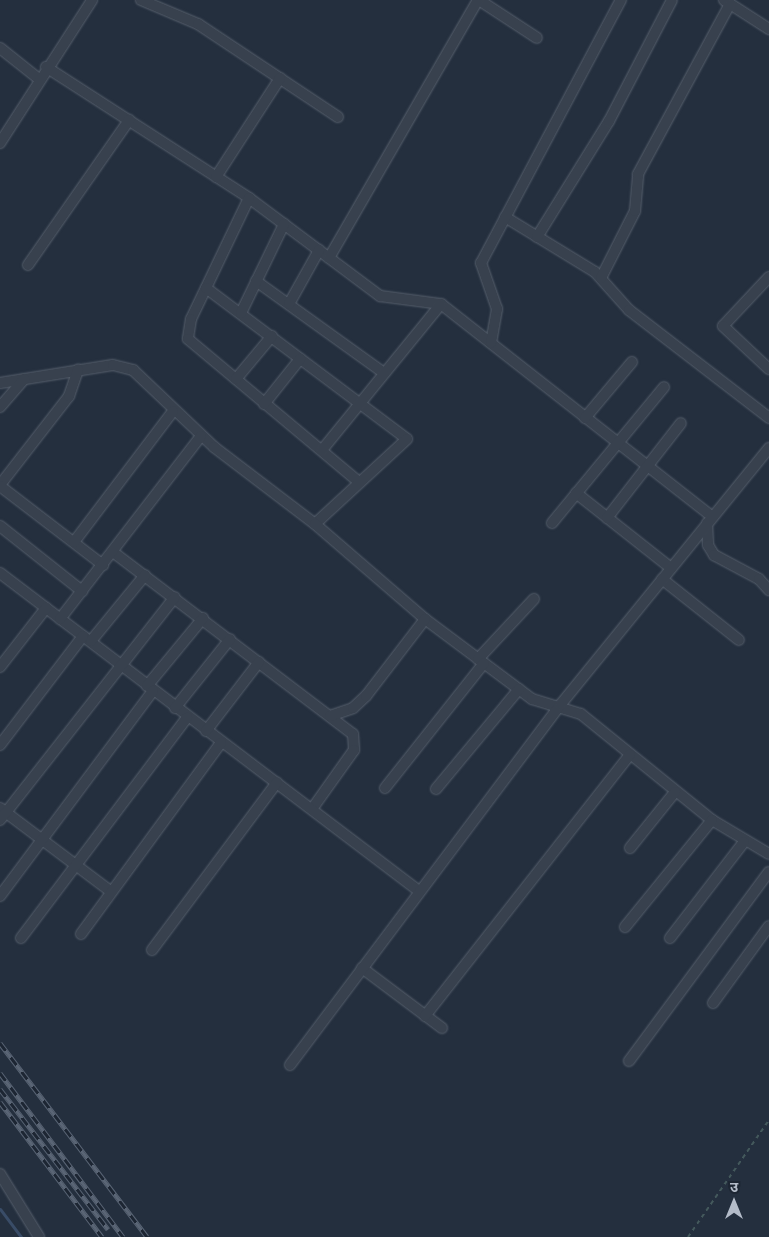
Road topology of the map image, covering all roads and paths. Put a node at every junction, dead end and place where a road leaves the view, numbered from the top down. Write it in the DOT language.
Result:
graph roads {
  1 [pos="92,0"];
  2 [pos="141,0"];
  3 [pos="479,0"];
  4 [pos="621,0"];
  5 [pos="672,0"];
  6 [pos="727,2"];
  7 [pos="769,28"];
  8 [pos="537,38"];
  9 [pos="0,48"];
  10 [pos="46,67"];
  11 [pos="280,78"];
  12 [pos="39,79"];
  13 [pos="338,117"];
  14 [pos="129,120"];
  15 [pos="0,143"];
  16 [pos="216,177"];
  17 [pos="248,198"];
  18 [pos="506,218"];
  19 [pos="284,224"];
  20 [pos="537,237"];
  21 [pos="319,250"];
  22 [pos="329,258"];
  23 [pos="28,265"];
  24 [pos="769,277"];
  25 [pos="600,278"];
  26 [pos="256,281"];
  27 [pos="206,288"];
  28 [pos="289,304"];
  29 [pos="441,304"];
  30 [pos="241,314"];
  31 [pos="272,336"];
  32 [pos="491,343"];
  33 [pos="300,359"];
  34 [pos="632,362"];
  35 [pos="769,369"];
  36 [pos="78,370"];
  37 [pos="384,374"];
  38 [pos="24,379"];
  39 [pos="236,379"];
  40 [pos="0,383"];
  41 [pos="664,387"];
  42 [pos="359,401"];
  43 [pos="264,404"];
  44 [pos="0,408"];
  45 [pos="173,411"];
  46 [pos="585,418"];
  47 [pos="769,418"];
  48 [pos="681,423"];
  49 [pos="201,436"];
  50 [pos="617,443"];
  51 [pos="322,450"];
  52 [pos="768,452"];
  53 [pos="646,465"];
  54 [pos="359,482"];
  55 [pos="0,486"];
  56 [pos="576,493"];
  57 [pos="607,518"];
  58 [pos="710,520"];
  59 [pos="552,523"];
  60 [pos="315,524"];
  61 [pos="0,526"];
  62 [pos="74,542"];
  63 [pos="113,552"];
  64 [pos="103,565"];
  65 [pos="671,568"];
  66 [pos="145,575"];
  67 [pos="1,578"];
  68 [pos="662,579"];
  69 [pos="769,590"];
  70 [pos="82,591"];
  71 [pos="174,597"];
  72 [pos="534,599"];
  73 [pos="46,608"];
  74 [pos="202,618"];
  75 [pos="60,619"];
  76 [pos="425,619"];
  77 [pos="87,639"];
  78 [pos="230,639"];
  79 [pos="739,640"];
  80 [pos="481,661"];
  81 [pos="259,662"];
  82 [pos="119,663"];
  83 [pos="0,667"];
  84 [pos="150,688"];
  85 [pos="519,689"];
  86 [pos="561,704"];
  87 [pos="175,708"];
  88 [pos="330,716"];
  89 [pos="187,718"];
  90 [pos="206,731"];
  91 [pos="221,743"];
  92 [pos="0,745"];
  93 [pos="630,755"];
  94 [pos="277,782"];
  95 [pos="385,788"];
  96 [pos="436,789"];
  97 [pos="675,792"];
  98 [pos="312,809"];
  99 [pos="2,813"];
  100 [pos="712,820"];
  101 [pos="40,838"];
  102 [pos="744,842"];
  103 [pos="630,848"];
  104 [pos="769,854"];
  105 [pos="76,865"];
  106 [pos="769,872"];
  107 [pos="110,891"];
  108 [pos="420,891"];
  109 [pos="0,896"];
  110 [pos="769,926"];
  111 [pos="625,927"];
  112 [pos="82,934"];
  113 [pos="21,938"];
  114 [pos="670,938"];
  115 [pos="152,950"];
  116 [pos="362,968"];
  117 [pos="713,1003"];
  118 [pos="425,1016"];
  119 [pos="442,1028"];
  120 [pos="629,1061"];
  121 [pos="290,1065"];
  122 [pos="769,1120"];
  123 [pos="0,1174"];
  124 [pos="39,1237"];
  125 [pos="688,1237"];
  1 -- 10 [label="street"];
  2 -- 11 [label="street"];
  3 -- 8 [label="street"];
  3 -- 22 [label="street"];
  4 -- 18 [label="street"];
  5 -- 20 [label="street"];
  6 -- 7 [label="street"];
  6 -- 25 [label="street"];
  9 -- 12 [label="street"];
  10 -- 12 [label="street"];
  10 -- 14 [label="street"];
  11 -- 13 [label="street"];
  11 -- 16 [label="street"];
  12 -- 15 [label="street"];
  14 -- 16 [label="street"];
  14 -- 23 [label="street"];
  16 -- 17 [label="street"];
  17 -- 19 [label="street"];
  17 -- 27 [label="street"];
  18 -- 20 [label="street"];
  18 -- 32 [label="street"];
  19 -- 21 [label="street"];
  19 -- 26 [label="street"];
  20 -- 25 [label="street"];
  21 -- 22 [label="street"];
  21 -- 28 [label="street"];
  22 -- 29 [label="street"];
  24 -- 35 [label="street"];
  25 -- 47 [label="street"];
  26 -- 28 [label="street"];
  26 -- 30 [label="street"];
  27 -- 30 [label="street"];
  27 -- 39 [label="street"];
  28 -- 37 [label="street"];
  29 -- 32 [label="street"];
  29 -- 37 [label="street"];
  30 -- 31 [label="street"];
  31 -- 33 [label="street"];
  31 -- 39 [label="street"];
  32 -- 46 [label="street"];
  33 -- 42 [label="street"];
  33 -- 43 [label="street"];
  34 -- 46 [label="street"];
  36 -- 38 [label="street"];
  36 -- 45 [label="street"];
  36 -- 55 [label="street"];
  37 -- 42 [label="street"];
  38 -- 40 [label="street"];
  38 -- 44 [label="street"];
  39 -- 43 [label="street"];
  41 -- 50 [label="street"];
  42 -- 51 [label="street"];
  42 -- 54 [label="street"];
  43 -- 51 [label="street"];
  45 -- 49 [label="street"];
  45 -- 62 [label="street"];
  46 -- 50 [label="street"];
  48 -- 53 [label="street"];
  49 -- 60 [label="street"];
  49 -- 63 [label="street"];
  50 -- 53 [label="street"];
  50 -- 56 [label="street"];
  51 -- 54 [label="street"];
  52 -- 58 [label="street"];
  53 -- 57 [label="street"];
  53 -- 58 [label="street"];
  54 -- 60 [label="street"];
  55 -- 62 [label="street"];
  56 -- 57 [label="street"];
  56 -- 59 [label="street"];
  57 -- 65 [label="street"];
  58 -- 65 [label="street"];
  58 -- 69 [label="street"];
  60 -- 76 [label="street"];
  61 -- 70 [label="street"];
  62 -- 64 [label="street"];
  63 -- 64 [label="street"];
  63 -- 66 [label="street"];
  64 -- 70 [label="street"];
  65 -- 68 [label="street"];
  66 -- 71 [label="street"];
  66 -- 77 [label="street"];
  67 -- 73 [label="street"];
  68 -- 79 [label="street"];
  68 -- 86 [label="street"];
  70 -- 75 [label="street"];
  71 -- 74 [label="street"];
  71 -- 82 [label="street"];
  72 -- 80 [label="street"];
  73 -- 75 [label="street"];
  73 -- 83 [label="street"];
  74 -- 78 [label="street"];
  74 -- 84 [label="street"];
  75 -- 77 [label="street"];
  76 -- 80 [label="street"];
  76 -- 88 [label="street"];
  77 -- 82 [label="street"];
  77 -- 92 [label="street"];
  78 -- 81 [label="street"];
  78 -- 87 [label="street"];
  80 -- 85 [label="street"];
  80 -- 95 [label="street"];
  81 -- 88 [label="street"];
  81 -- 90 [label="street"];
  82 -- 84 [label="street"];
  82 -- 99 [label="street"];
  84 -- 87 [label="street"];
  84 -- 101 [label="street"];
  85 -- 86 [label="street"];
  85 -- 96 [label="street"];
  86 -- 93 [label="street"];
  86 -- 108 [label="street"];
  87 -- 89 [label="street"];
  88 -- 98 [label="street"];
  89 -- 90 [label="street"];
  89 -- 105 [label="street"];
  90 -- 91 [label="street"];
  91 -- 94 [label="street"];
  91 -- 107 [label="street"];
  93 -- 97 [label="street"];
  93 -- 118 [label="street"];
  94 -- 98 [label="street"];
  94 -- 115 [label="street"];
  97 -- 100 [label="street"];
  97 -- 103 [label="street"];
  98 -- 108 [label="street"];
  99 -- 101 [label="street"];
  100 -- 102 [label="street"];
  100 -- 111 [label="street"];
  101 -- 105 [label="street"];
  101 -- 109 [label="street"];
  102 -- 104 [label="street"];
  102 -- 114 [label="street"];
  105 -- 107 [label="street"];
  105 -- 113 [label="street"];
  106 -- 120 [label="street"];
  107 -- 112 [label="street"];
  108 -- 116 [label="street"];
  110 -- 117 [label="street"];
  116 -- 118 [label="street"];
  116 -- 121 [label="street"];
  118 -- 119 [label="street"];
  122 -- 125 [label="path"];
  123 -- 124 [label="street"];
}
